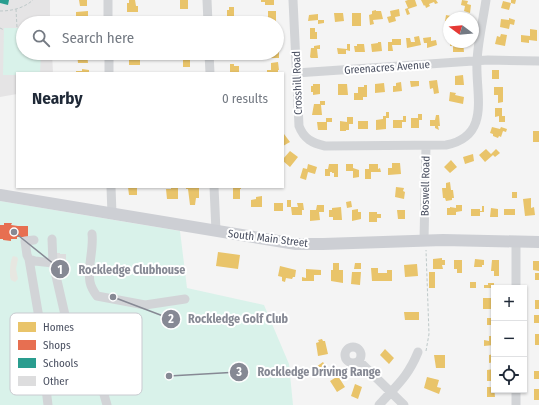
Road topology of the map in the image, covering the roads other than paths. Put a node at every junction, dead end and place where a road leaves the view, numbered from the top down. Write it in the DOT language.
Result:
graph roads {
  1 [pos="108,0"];
  2 [pos="207,0"];
  3 [pos="294,0"];
  4 [pos="301,0"];
  5 [pos="486,0"];
  6 [pos="108,16"];
  7 [pos="208,16"];
  8 [pos="109,60"];
  9 [pos="209,60"];
  10 [pos="477,61"];
  11 [pos="539,61"];
  12 [pos="109,72"];
  13 [pos="210,72"];
  14 [pos="296,73"];
  15 [pos="426,146"];
  16 [pos="111,188"];
  17 [pos="214,188"];
  18 [pos="0,195"];
  19 [pos="112,214"];
  20 [pos="216,231"];
  21 [pos="92,234"];
  22 [pos="52,239"];
  23 [pos="34,240"];
  24 [pos="516,242"];
  25 [pos="539,242"];
  26 [pos="425,244"];
  27 [pos="29,259"];
  28 [pos="53,263"];
  29 [pos="516,285"];
  30 [pos="185,299"];
  31 [pos="38,313"];
  32 [pos="65,313"];
  33 [pos="422,353"];
  34 [pos="359,361"];
  35 [pos="390,392"];
  36 [pos="516,393"];
  37 [pos="47,395"];
  38 [pos="104,395"];
  39 [pos="48,405"];
  40 [pos="107,405"];
  41 [pos="379,405"];
  42 [pos="404,405"];
  43 [pos="516,405"];
  1 -- 6 [label="street"];
  2 -- 7 [label="street"];
  3 -- 4 [label="street"];
  3 -- 14 [label="street, Crosshill Road"];
  5 -- 10 [label="street, Boswell Road"];
  8 -- 12 [label="street"];
  9 -- 13 [label="street"];
  10 -- 11 [label="street, Greenacres Avenue"];
  10 -- 14 [label="street, Greenacres Avenue"];
  10 -- 15 [label="street, Boswell Road"];
  14 -- 15 [label="street, Crosshill Road"];
  15 -- 26 [label="street, Boswell Road"];
  16 -- 19 [label="street"];
  17 -- 20 [label="street"];
  18 -- 19 [label="main road, South Main Street"];
  19 -- 20 [label="main road, South Main Street"];
  20 -- 26 [label="main road, South Main Street"];
  21 -- 30 [label="street"];
  22 -- 28 [label="street"];
  23 -- 27 [label="street"];
  24 -- 25 [label="main road, South Main Street"];
  24 -- 26 [label="main road, South Main Street"];
  24 -- 29 [label="street"];
  27 -- 28 [label="street"];
  27 -- 31 [label="street"];
  28 -- 32 [label="street"];
  33 -- 35 [label="street"];
  34 -- 35 [label="street"];
  35 -- 41 [label="street"];
  35 -- 42 [label="street"];
  36 -- 43 [label="street"];
  37 -- 39 [label="street"];
  38 -- 40 [label="street"];
}
